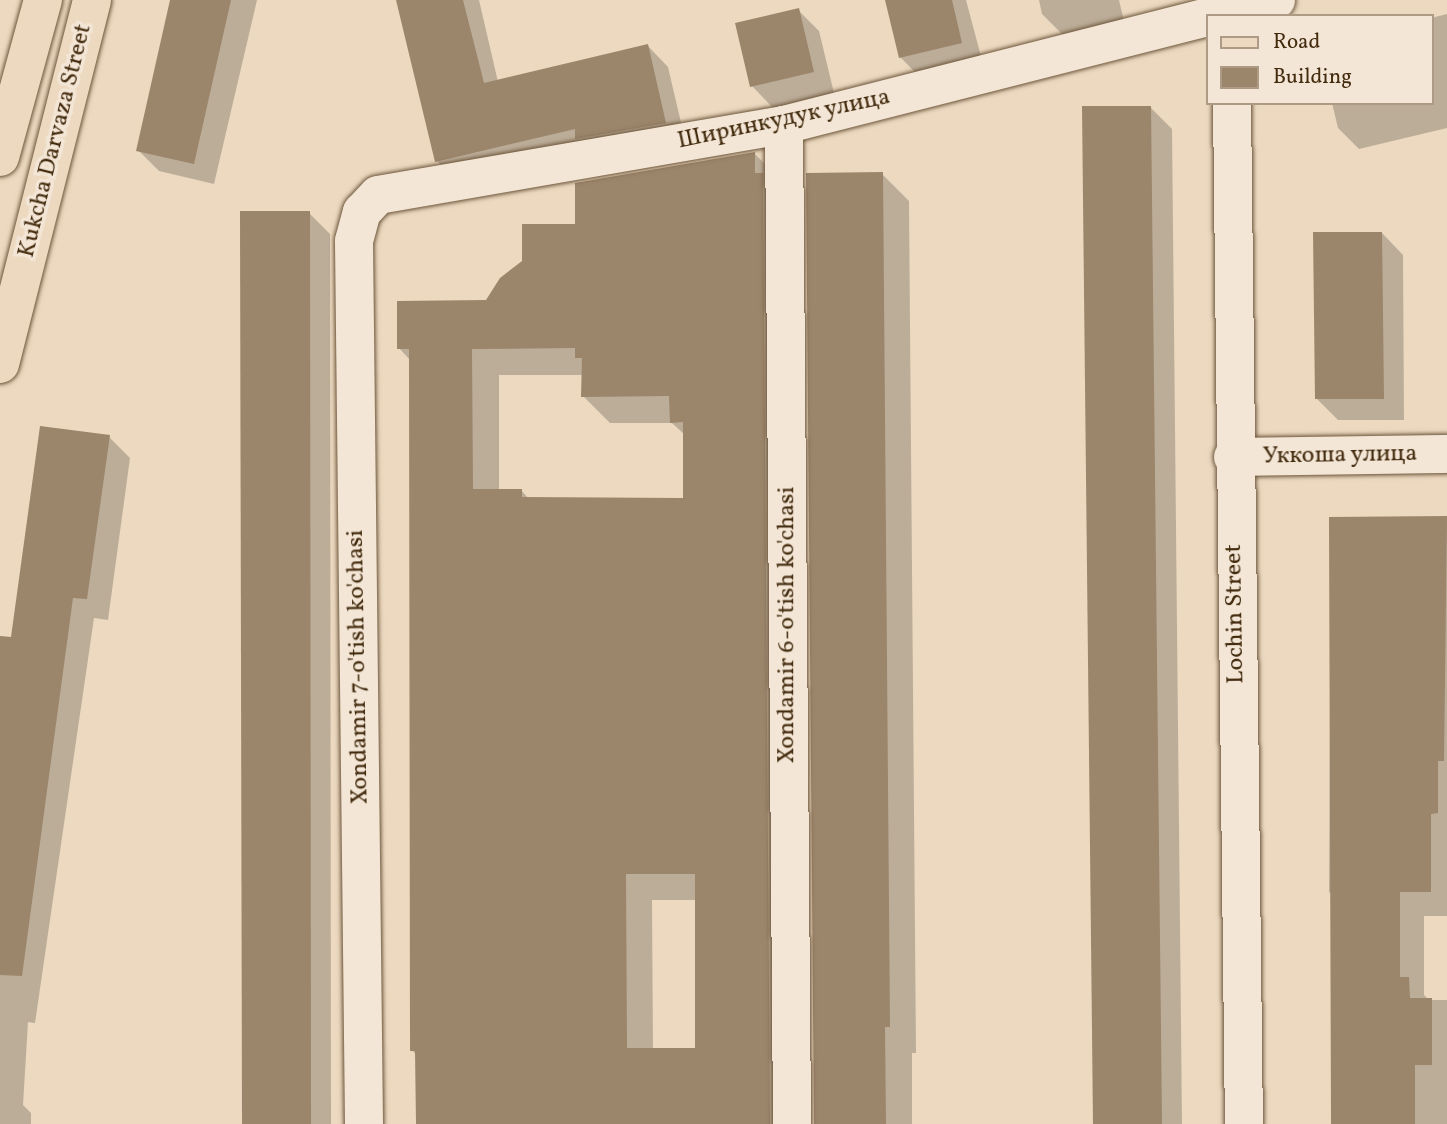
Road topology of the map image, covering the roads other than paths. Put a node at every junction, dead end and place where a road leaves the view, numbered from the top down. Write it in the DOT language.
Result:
graph roads {
  1 [pos="43,0"];
  2 [pos="92,0"];
  3 [pos="1276,0"];
  4 [pos="1223,12"];
  5 [pos="1206,16"];
  6 [pos="1232,105"];
  7 [pos="784,125"];
  8 [pos="0,157"];
  9 [pos="362,212"];
  10 [pos="0,364"];
  11 [pos="1447,454"];
  12 [pos="1233,457"];
  13 [pos="364,1124"];
  14 [pos="792,1124"];
  15 [pos="1244,1124"];
  1 -- 8 [label="main road, Kukcha Darvaza Street"];
  2 -- 10 [label="main road, Kukcha Darvaza Street"];
  3 -- 4 [label="street, Ширинкудук улица"];
  5 -- 7 [label="street, Ширинкудук улица"];
  6 -- 12 [label="street, Lochin Street"];
  7 -- 9 [label="street, Ширинкудук улица"];
  7 -- 14 [label="street, Xondamir 6-o'tish ko'chasi"];
  9 -- 13 [label="street, Xondamir 7-o'tish ko'chasi"];
  11 -- 12 [label="street, Уккоша улица"];
  12 -- 15 [label="street, Lochin Street"];
}
